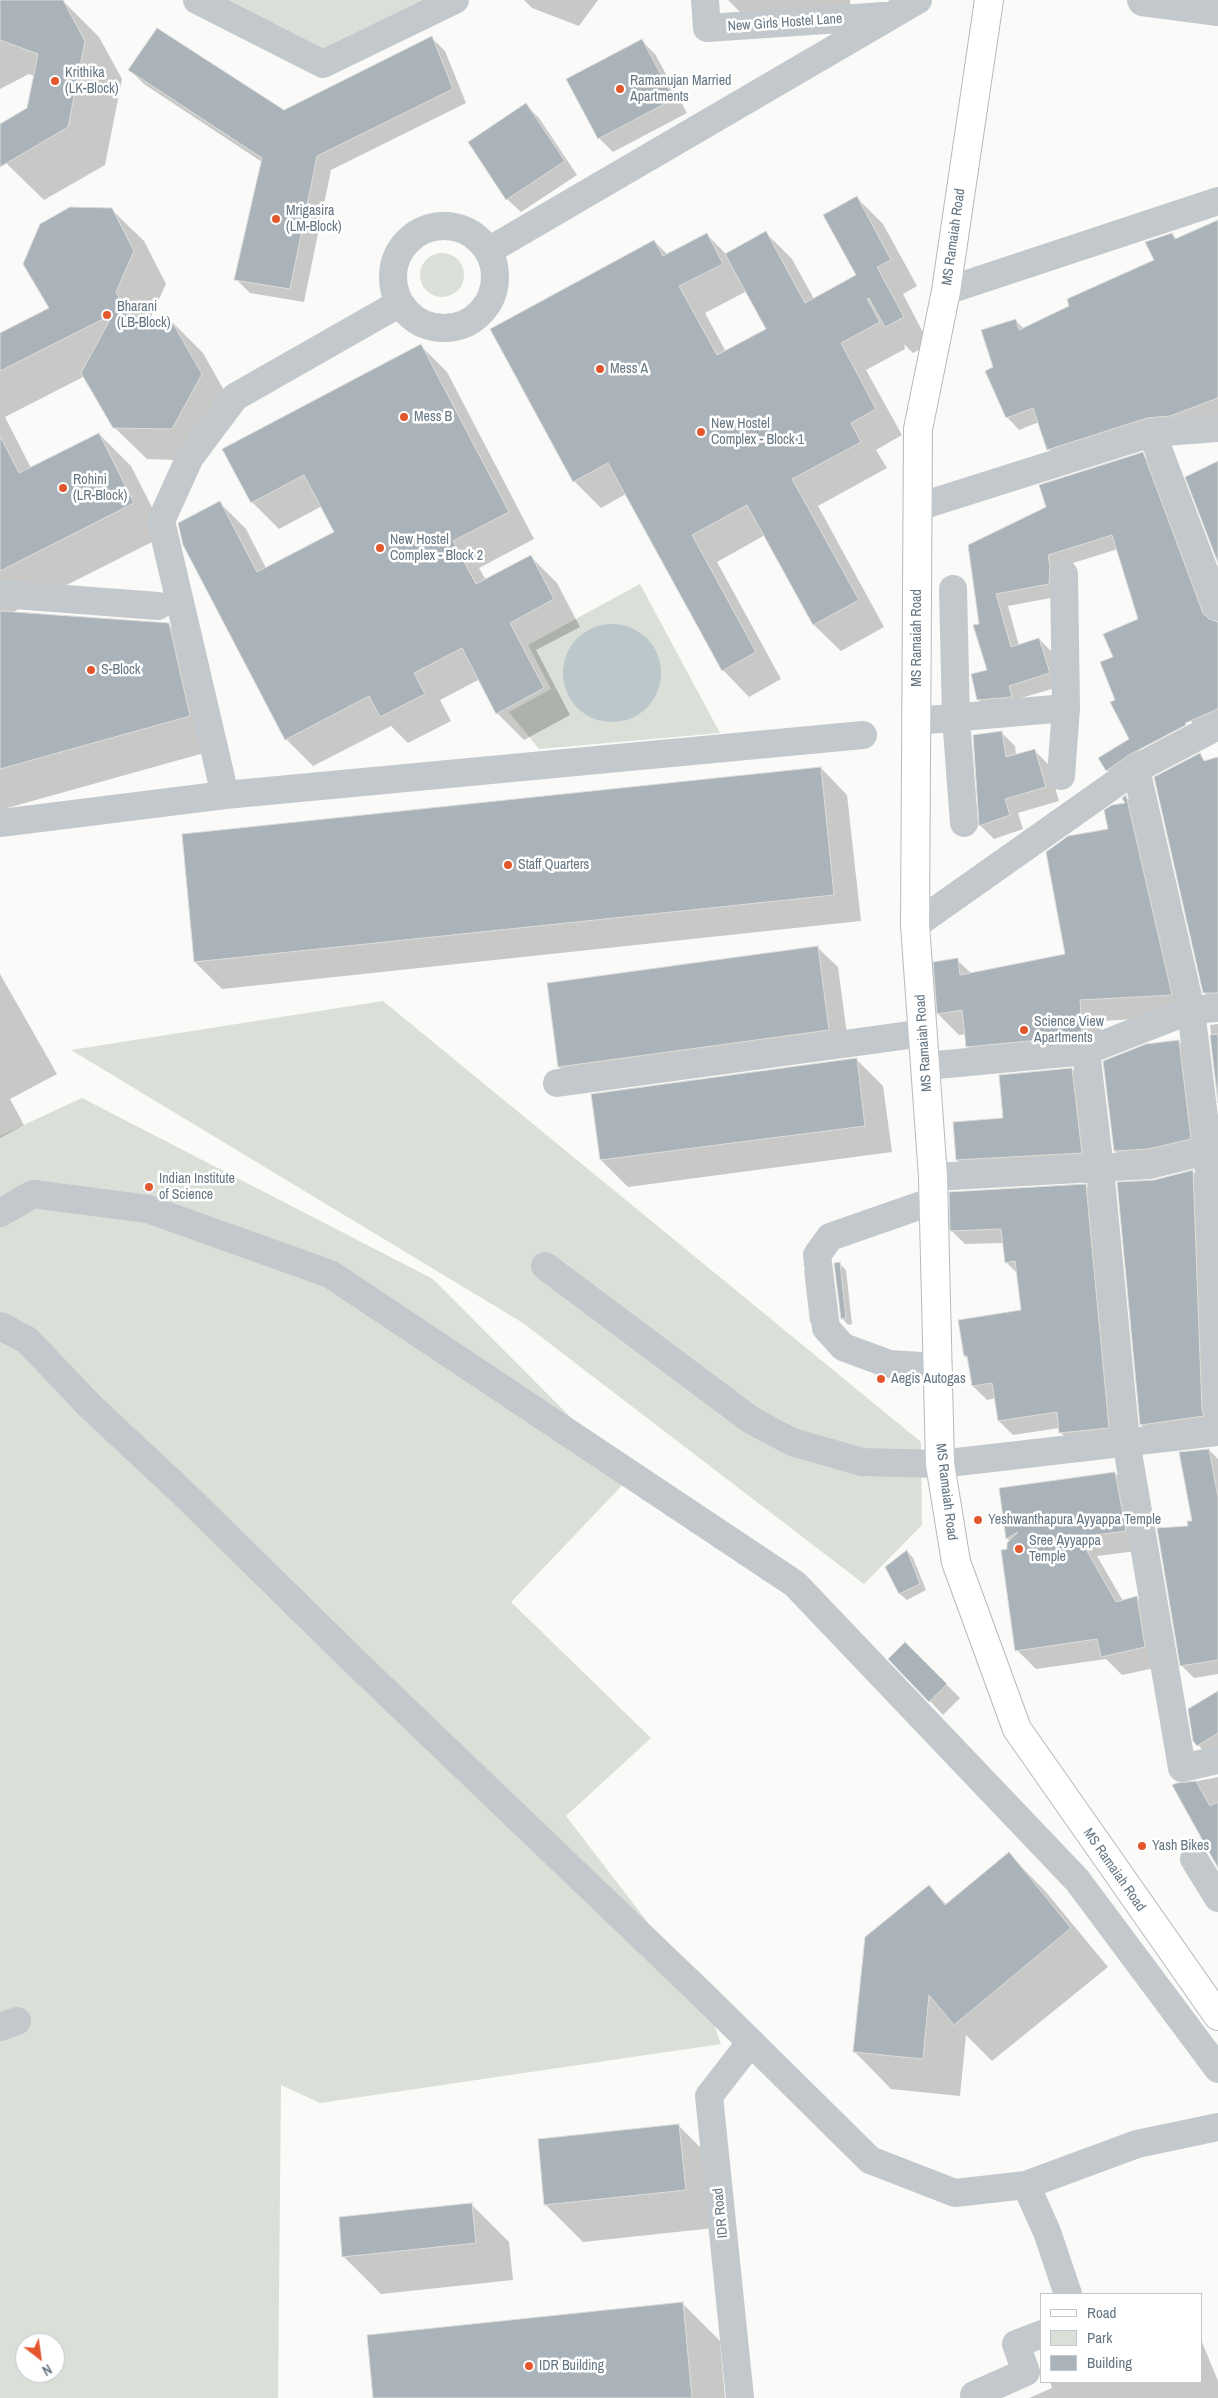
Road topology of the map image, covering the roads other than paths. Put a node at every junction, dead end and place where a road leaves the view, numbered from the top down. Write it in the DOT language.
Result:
graph roads {
  1 [pos="197,0"];
  2 [pos="455,0"];
  3 [pos="705,0"];
  4 [pos="918,0"];
  5 [pos="989,0"];
  6 [pos="1141,0"];
  7 [pos="1218,12"];
  8 [pos="891,16"];
  9 [pos="1218,201"];
  10 [pos="488,251"];
  11 [pos="946,291"];
  12 [pos="400,303"];
  13 [pos="1218,428"];
  14 [pos="1152,433"];
  15 [pos="918,507"];
  16 [pos="1064,574"];
  17 [pos="953,589"];
  18 [pos="0,594"];
  19 [pos="158,606"];
  20 [pos="1218,607"];
  21 [pos="1066,708"];
  22 [pos="956,718"];
  23 [pos="916,721"];
  24 [pos="1218,726"];
  25 [pos="863,735"];
  26 [pos="1136,769"];
  27 [pos="1061,776"];
  28 [pos="225,795"];
  29 [pos="0,823"];
  30 [pos="964,824"];
  31 [pos="915,925"];
  32 [pos="1218,1008"];
  33 [pos="1191,1010"];
  34 [pos="924,1033"];
  35 [pos="1086,1051"];
  36 [pos="926,1066"];
  37 [pos="557,1083"];
  38 [pos="1213,1149"];
  39 [pos="1100,1169"];
  40 [pos="933,1189"];
  41 [pos="0,1213"];
  42 [pos="545,1266"];
  43 [pos="0,1326"];
  44 [pos="938,1367"];
  45 [pos="1218,1409"];
  46 [pos="1218,1432"];
  47 [pos="1126,1441"];
  48 [pos="940,1464"];
  49 [pos="1218,1760"];
  50 [pos="1194,1859"];
  51 [pos="1218,1898"];
  52 [pos="1215,2007"];
  53 [pos="751,2042"];
  54 [pos="1218,2069"];
  55 [pos="1218,2127"];
  56 [pos="1026,2185"];
  57 [pos="1068,2293"];
  58 [pos="1040,2335"];
  59 [pos="740,2398"];
  60 [pos="975,2398"];
  1 -- 2 [label="street"];
  3 -- 8 [label="street, New Girls Hostel Lane"];
  4 -- 8 [label="street"];
  5 -- 11 [label="main road, MS Ramaiah Road"];
  6 -- 7 [label="street"];
  8 -- 10 [label="street"];
  9 -- 11 [label="street"];
  10 -- 12 [label="street"];
  10 -- 12 [label="street"];
  11 -- 15 [label="main road, MS Ramaiah Road"];
  12 -- 28 [label="street"];
  13 -- 14 [label="street"];
  14 -- 15 [label="street"];
  14 -- 20 [label="street"];
  15 -- 23 [label="main road, MS Ramaiah Road"];
  16 -- 21 [label="street"];
  17 -- 22 [label="street"];
  18 -- 19 [label="street"];
  21 -- 22 [label="street"];
  21 -- 27 [label="street"];
  22 -- 23 [label="street"];
  22 -- 30 [label="street"];
  23 -- 31 [label="main road, MS Ramaiah Road"];
  24 -- 26 [label="street"];
  25 -- 28 [label="street"];
  26 -- 31 [label="street"];
  26 -- 33 [label="street"];
  28 -- 29 [label="street"];
  31 -- 34 [label="main road, MS Ramaiah Road"];
  32 -- 33 [label="street"];
  33 -- 35 [label="street"];
  33 -- 38 [label="street"];
  34 -- 36 [label="main road, MS Ramaiah Road"];
  34 -- 37 [label="street"];
  35 -- 36 [label="street"];
  35 -- 39 [label="street"];
  36 -- 40 [label="main road, MS Ramaiah Road"];
  38 -- 39 [label="street"];
  38 -- 45 [label="street"];
  39 -- 40 [label="street"];
  39 -- 47 [label="street"];
  40 -- 44 [label="main road, MS Ramaiah Road"];
  40 -- 44 [label="street"];
  41 -- 54 [label="street"];
  42 -- 48 [label="street"];
  43 -- 53 [label="street"];
  44 -- 48 [label="main road, MS Ramaiah Road"];
  46 -- 47 [label="street"];
  47 -- 48 [label="street"];
  47 -- 49 [label="street"];
  48 -- 52 [label="main road, MS Ramaiah Road"];
  50 -- 51 [label="street"];
  53 -- 56 [label="street"];
  53 -- 59 [label="street, IDR Road"];
  55 -- 56 [label="street"];
  56 -- 57 [label="street"];
  58 -- 60 [label="street"];
}
